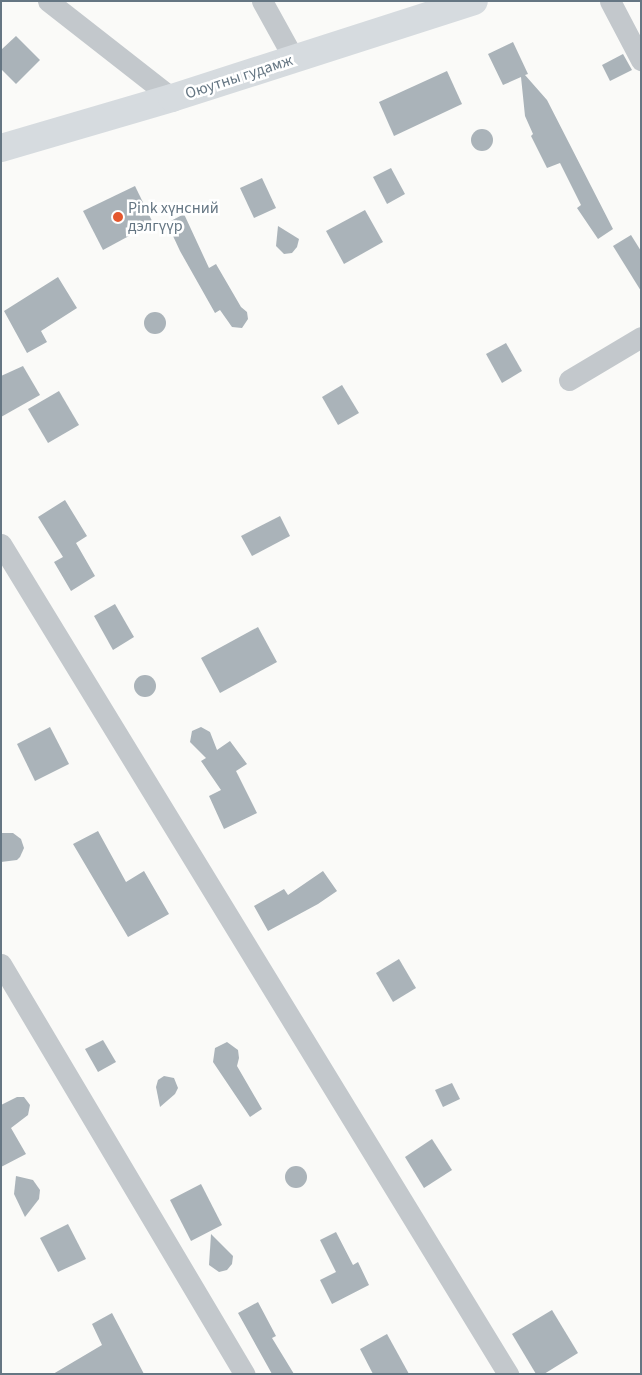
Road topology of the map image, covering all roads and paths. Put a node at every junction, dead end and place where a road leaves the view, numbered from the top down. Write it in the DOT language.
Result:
graph roads {
  1 [pos="48,1"];
  2 [pos="262,1"];
  3 [pos="474,1"];
  4 [pos="610,1"];
  5 [pos="294,60"];
  6 [pos="641,60"];
  7 [pos="172,98"];
  8 [pos="1,148"];
  9 [pos="641,337"];
  10 [pos="569,380"];
  11 [pos="1,544"];
  12 [pos="1,964"];
  13 [pos="244,1374"];
  14 [pos="508,1374"];
  1 -- 7 [label="street"];
  2 -- 5 [label="street"];
  3 -- 5 [label="street, Оюутны гудамж"];
  4 -- 6 [label="street"];
  5 -- 7 [label="street, Оюутны гудамж"];
  7 -- 8 [label="street, Оюутны гудамж"];
  9 -- 10 [label="street"];
  11 -- 14 [label="street"];
  12 -- 13 [label="street"];
}
